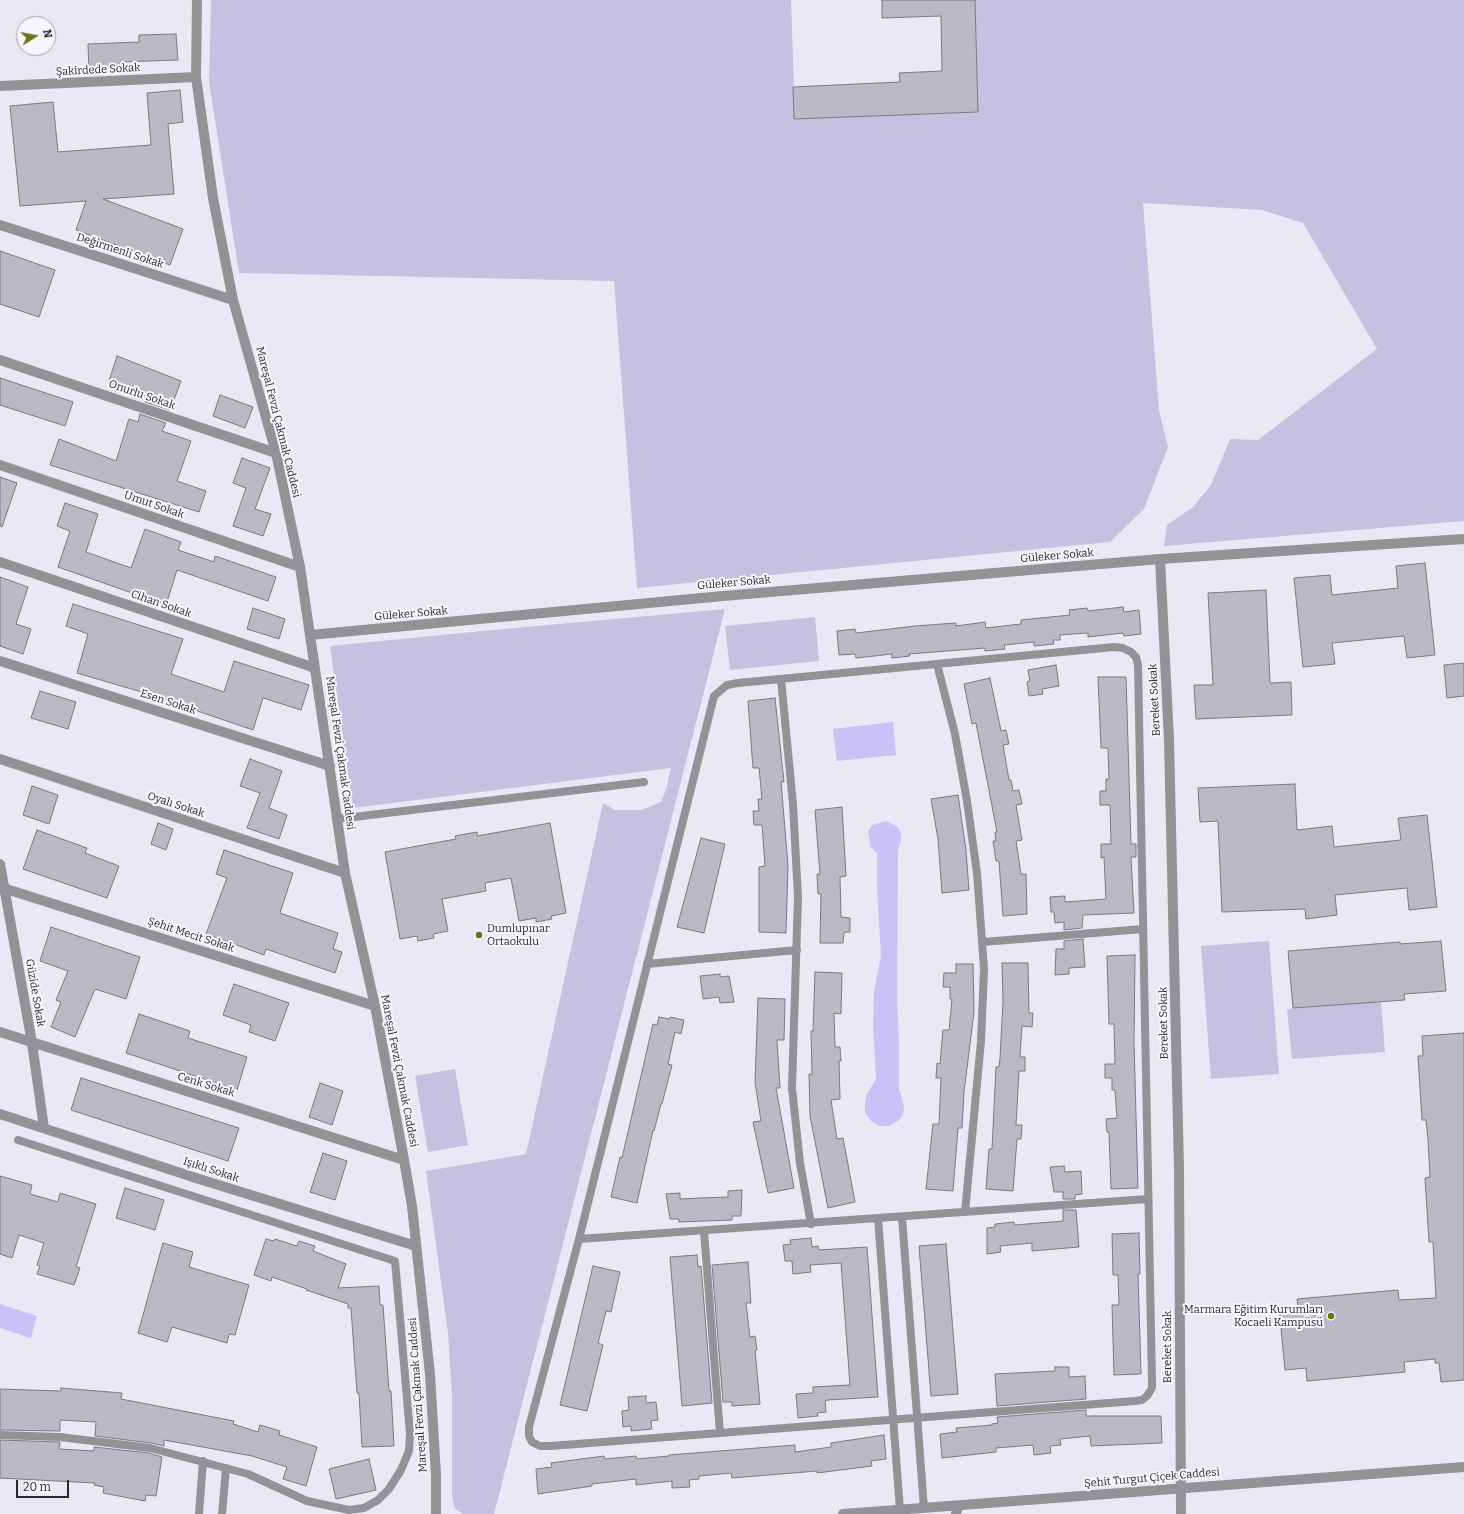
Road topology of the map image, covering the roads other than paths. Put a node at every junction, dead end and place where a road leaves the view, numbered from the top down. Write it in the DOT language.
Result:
graph roads {
  1 [pos="196,0"];
  2 [pos="196,77"];
  3 [pos="0,86"];
  4 [pos="0,224"];
  5 [pos="233,300"];
  6 [pos="0,360"];
  7 [pos="276,453"];
  8 [pos="0,465"];
  9 [pos="1464,539"];
  10 [pos="1160,559"];
  11 [pos="0,562"];
  12 [pos="300,567"];
  13 [pos="310,635"];
  14 [pos="0,661"];
  15 [pos="937,664"];
  16 [pos="315,668"];
  17 [pos="782,679"];
  18 [pos="0,759"];
  19 [pos="330,766"];
  20 [pos="644,782"];
  21 [pos="337,819"];
  22 [pos="0,864"];
  23 [pos="345,873"];
  24 [pos="2,887"];
  25 [pos="1143,929"];
  26 [pos="983,942"];
  27 [pos="797,950"];
  28 [pos="647,964"];
  29 [pos="375,1006"];
  30 [pos="0,1032"];
  31 [pos="32,1042"];
  32 [pos="0,1114"];
  33 [pos="44,1128"];
  34 [pos="18,1140"];
  35 [pos="404,1160"];
  36 [pos="1148,1200"];
  37 [pos="965,1212"];
  38 [pos="902,1217"];
  39 [pos="878,1218"];
  40 [pos="811,1224"];
  41 [pos="704,1231"];
  42 [pos="579,1239"];
  43 [pos="416,1246"];
  44 [pos="917,1418"];
  45 [pos="894,1420"];
  46 [pos="720,1433"];
  47 [pos="0,1435"];
  48 [pos="204,1461"];
  49 [pos="1464,1467"];
  50 [pos="226,1468"];
  51 [pos="1181,1487"];
  52 [pos="924,1508"];
  53 [pos="900,1510"];
  54 [pos="957,1510"];
  55 [pos="199,1514"];
  56 [pos="222,1514"];
  57 [pos="436,1514"];
  58 [pos="843,1514"];
  59 [pos="1181,1514"];
  1 -- 2 [label="street, Mareşal Fevzi Çakmak Caddesi"];
  2 -- 3 [label="street, Şakirdede Sokak"];
  2 -- 5 [label="street, Mareşal Fevzi Çakmak Caddesi"];
  4 -- 5 [label="street, Değirmenli Sokak"];
  5 -- 7 [label="street, Mareşal Fevzi Çakmak Caddesi"];
  6 -- 7 [label="street, Onurlu Sokak"];
  7 -- 12 [label="street, Mareşal Fevzi Çakmak Caddesi"];
  8 -- 12 [label="street, Umut Sokak"];
  9 -- 10 [label="street, Güleker Sokak"];
  10 -- 13 [label="street, Güleker Sokak"];
  10 -- 51 [label="street, Bereket Sokak"];
  11 -- 16 [label="street, Cihan Sokak"];
  12 -- 13 [label="street, Mareşal Fevzi Çakmak Caddesi"];
  13 -- 16 [label="street, Mareşal Fevzi Çakmak Caddesi"];
  14 -- 19 [label="street, Esen Sokak"];
  15 -- 17 [label="lane"];
  15 -- 25 [label="lane"];
  15 -- 26 [label="lane"];
  16 -- 19 [label="street, Mareşal Fevzi Çakmak Caddesi"];
  17 -- 27 [label="lane"];
  17 -- 28 [label="lane"];
  18 -- 23 [label="street, Oyalı Sokak"];
  19 -- 21 [label="street, Mareşal Fevzi Çakmak Caddesi"];
  20 -- 21 [label="lane"];
  21 -- 23 [label="street, Mareşal Fevzi Çakmak Caddesi"];
  22 -- 24 [label="street, Güzide Sokak"];
  23 -- 29 [label="street, Mareşal Fevzi Çakmak Caddesi"];
  24 -- 29 [label="street, Şehit Mecit Sokak"];
  24 -- 31 [label="street, Güzide Sokak"];
  25 -- 26 [label="lane"];
  25 -- 36 [label="lane"];
  26 -- 37 [label="lane"];
  27 -- 28 [label="lane"];
  27 -- 40 [label="lane"];
  28 -- 42 [label="lane"];
  29 -- 35 [label="street, Mareşal Fevzi Çakmak Caddesi"];
  30 -- 31 [label="street, Cenk Sokak"];
  31 -- 33 [label="street, Güzide Sokak"];
  31 -- 35 [label="street, Cenk Sokak"];
  32 -- 33 [label="street, Işıklı Sokak"];
  33 -- 43 [label="street, Işıklı Sokak"];
  34 -- 50 [label="lane"];
  35 -- 43 [label="street, Mareşal Fevzi Çakmak Caddesi"];
  36 -- 37 [label="lane"];
  36 -- 44 [label="lane"];
  37 -- 38 [label="lane"];
  38 -- 39 [label="lane"];
  38 -- 44 [label="lane"];
  39 -- 40 [label="lane"];
  39 -- 45 [label="lane"];
  40 -- 41 [label="lane"];
  41 -- 42 [label="lane"];
  41 -- 46 [label="lane"];
  42 -- 46 [label="lane"];
  43 -- 57 [label="street, Mareşal Fevzi Çakmak Caddesi"];
  44 -- 45 [label="lane"];
  44 -- 52 [label="lane"];
  45 -- 46 [label="lane"];
  45 -- 53 [label="lane"];
  47 -- 48 [label="lane"];
  48 -- 50 [label="lane"];
  48 -- 55 [label="lane"];
  49 -- 51 [label="street, Şehit Turgut Çiçek Caddesi"];
  50 -- 56 [label="lane"];
  51 -- 54 [label="street, Şehit Turgut Çiçek Caddesi"];
  51 -- 59 [label="street, Bereket Sokak"];
  52 -- 53 [label="street, Şehit Turgut Çiçek Caddesi"];
  52 -- 54 [label="street, Şehit Turgut Çiçek Caddesi"];
  53 -- 58 [label="street, Şehit Turgut Çiçek Caddesi"];
}
